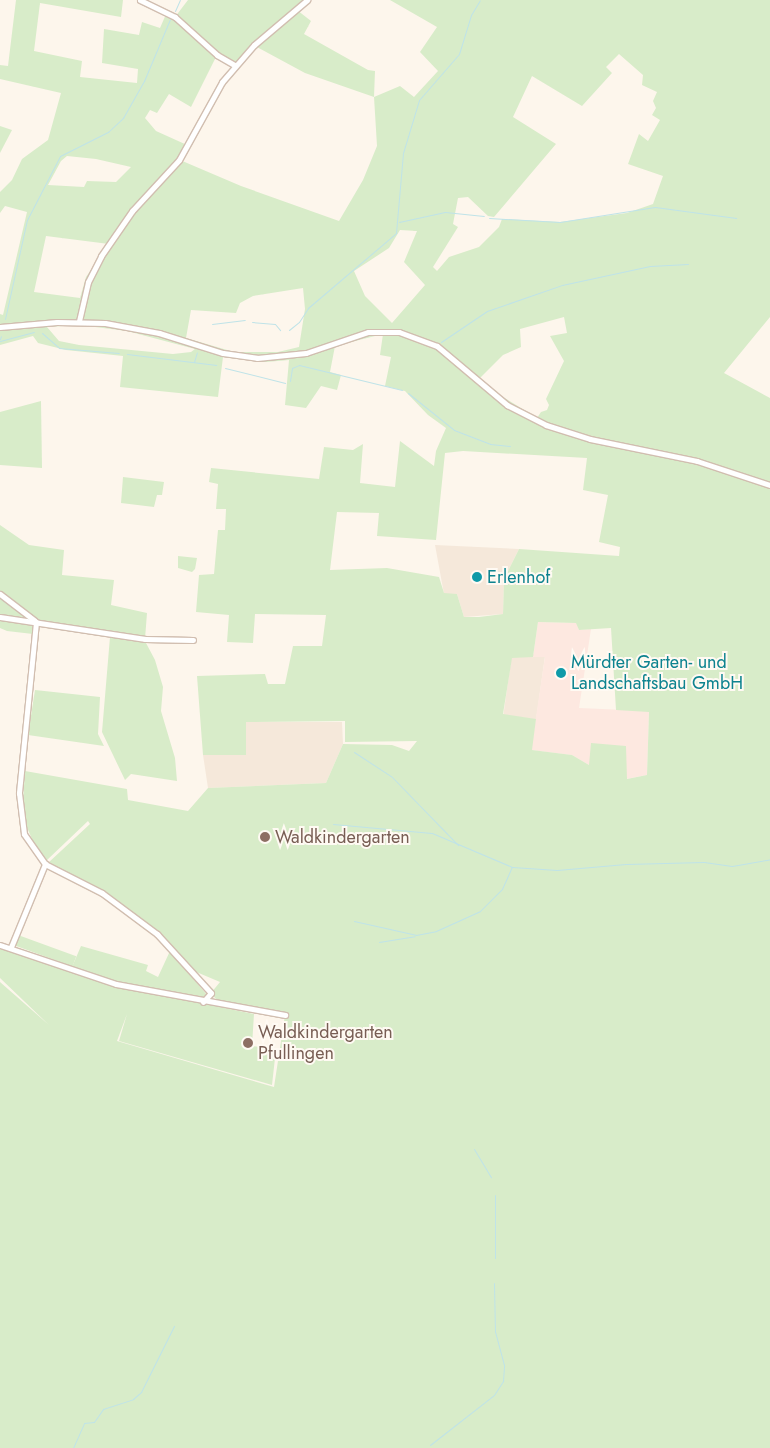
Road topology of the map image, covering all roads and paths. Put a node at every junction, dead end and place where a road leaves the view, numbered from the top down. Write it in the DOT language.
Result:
graph roads {
  1 [pos="140,0"];
  2 [pos="307,0"];
  3 [pos="234,65"];
  4 [pos="79,321"];
  5 [pos="0,327"];
  6 [pos="770,485"];
  7 [pos="0,594"];
  8 [pos="0,617"];
  9 [pos="36,622"];
  10 [pos="193,640"];
  11 [pos="44,864"];
  12 [pos="0,945"];
  13 [pos="10,946"];
  14 [pos="203,1002"];
  15 [pos="285,1015"];
  1 -- 3 [label="street"];
  2 -- 3 [label="street"];
  3 -- 4 [label="street"];
  4 -- 5 [label="street"];
  4 -- 6 [label="street"];
  7 -- 9 [label="street"];
  8 -- 9 [label="street"];
  9 -- 10 [label="street"];
  9 -- 11 [label="street"];
  11 -- 13 [label="street"];
  11 -- 14 [label="street"];
  12 -- 13 [label="street"];
  13 -- 14 [label="street"];
  14 -- 15 [label="street"];
}
